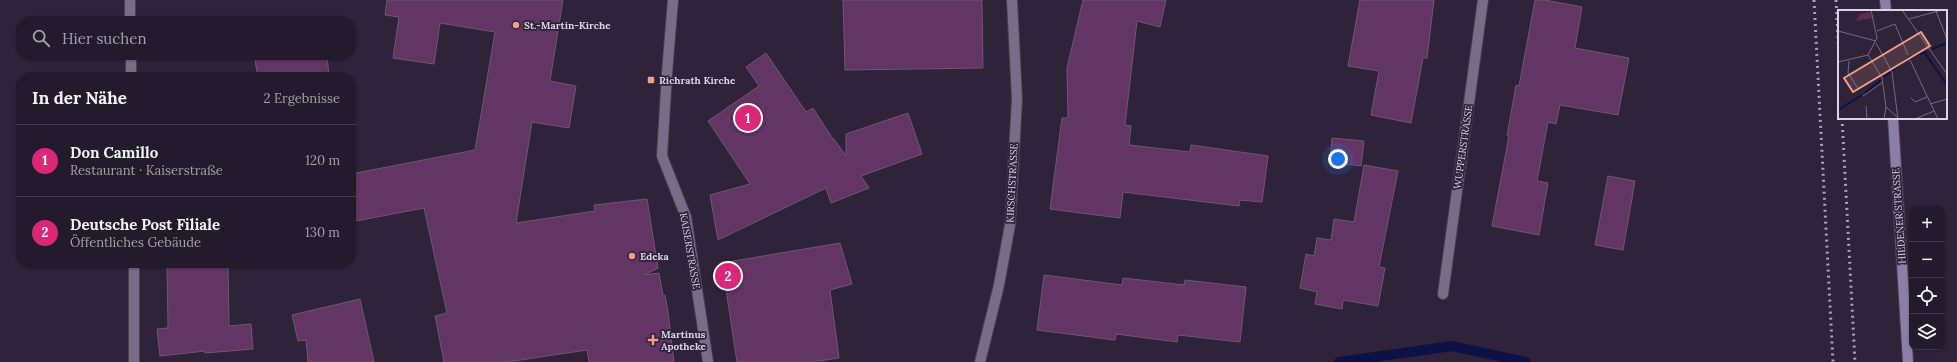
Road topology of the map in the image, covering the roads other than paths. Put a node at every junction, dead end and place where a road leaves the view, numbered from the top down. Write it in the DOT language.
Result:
graph roads {
  1 [pos="130,0"];
  2 [pos="673,0"];
  3 [pos="1012,0"];
  4 [pos="1483,0"];
  5 [pos="1885,0"];
  6 [pos="1886,10"];
  7 [pos="130,16"];
  8 [pos="131,60"];
  9 [pos="131,72"];
  10 [pos="1892,119"];
  11 [pos="134,268"];
  12 [pos="1443,294"];
  13 [pos="134,362"];
  14 [pos="708,362"];
  15 [pos="980,362"];
  16 [pos="1908,362"];
  1 -- 7 [label="street"];
  2 -- 14 [label="street, KAISERSTRASSE"];
  3 -- 15 [label="street, KIRSCHSTRASSE"];
  4 -- 12 [label="street, WUPPERSTRASSE"];
  5 -- 6 [label="main road"];
  8 -- 9 [label="street"];
  10 -- 16 [label="main road, HILDENER STRASSE"];
  11 -- 13 [label="street"];
}
